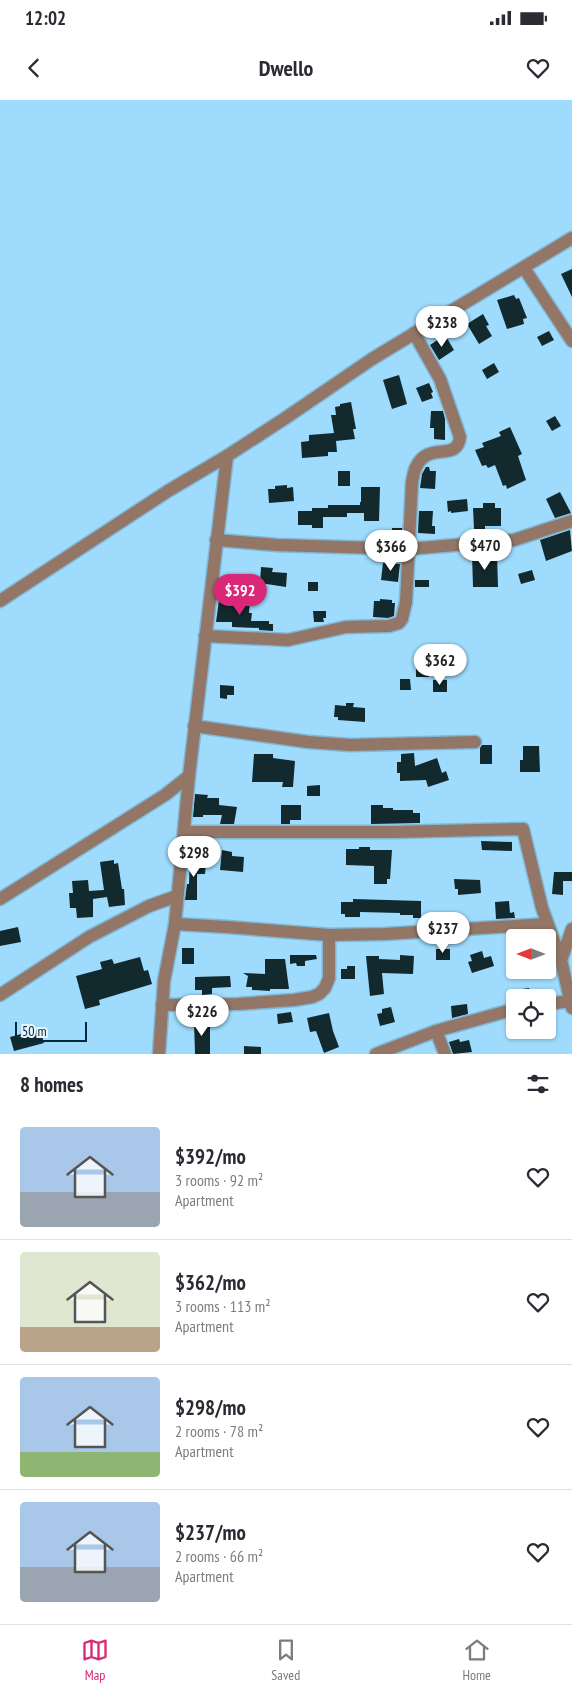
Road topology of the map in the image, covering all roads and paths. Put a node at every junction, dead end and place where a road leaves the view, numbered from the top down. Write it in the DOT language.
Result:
graph roads {
  1 [pos="572,238"];
  2 [pos="524,268"];
  3 [pos="414,332"];
  4 [pos="572,341"];
  5 [pos="227,456"];
  6 [pos="572,521"];
  7 [pos="216,540"];
  8 [pos="409,549"];
  9 [pos="0,601"];
  10 [pos="205,636"];
  11 [pos="194,726"];
  12 [pos="475,742"];
  13 [pos="188,776"];
  14 [pos="184,832"];
  15 [pos="177,896"];
  16 [pos="0,899"];
  17 [pos="175,924"];
  18 [pos="547,924"];
  19 [pos="572,929"];
  20 [pos="329,935"];
  21 [pos="561,960"];
  22 [pos="0,995"];
  23 [pos="556,1004"];
  24 [pos="162,1005"];
  25 [pos="571,1005"];
  26 [pos="506,1012"];
  27 [pos="436,1031"];
  28 [pos="159,1054"];
  29 [pos="376,1054"];
  30 [pos="445,1054"];
  1 -- 2 [label="street"];
  2 -- 3 [label="street"];
  2 -- 4 [label="street"];
  3 -- 5 [label="street"];
  3 -- 8 [label="street"];
  5 -- 7 [label="street"];
  5 -- 9 [label="street"];
  6 -- 8 [label="street"];
  7 -- 8 [label="street"];
  7 -- 10 [label="street"];
  8 -- 10 [label="street"];
  10 -- 11 [label="street"];
  11 -- 12 [label="street"];
  11 -- 13 [label="street"];
  13 -- 14 [label="street"];
  13 -- 16 [label="street"];
  14 -- 15 [label="street"];
  14 -- 18 [label="street"];
  15 -- 17 [label="street"];
  15 -- 22 [label="street"];
  17 -- 20 [label="street"];
  17 -- 24 [label="street"];
  18 -- 20 [label="street"];
  18 -- 21 [label="street"];
  19 -- 21 [label="street"];
  20 -- 24 [label="street"];
  21 -- 25 [label="street"];
  23 -- 25 [label="street"];
  24 -- 28 [label="street"];
  26 -- 27 [label="street"];
  27 -- 29 [label="street"];
  27 -- 30 [label="street"];
}
